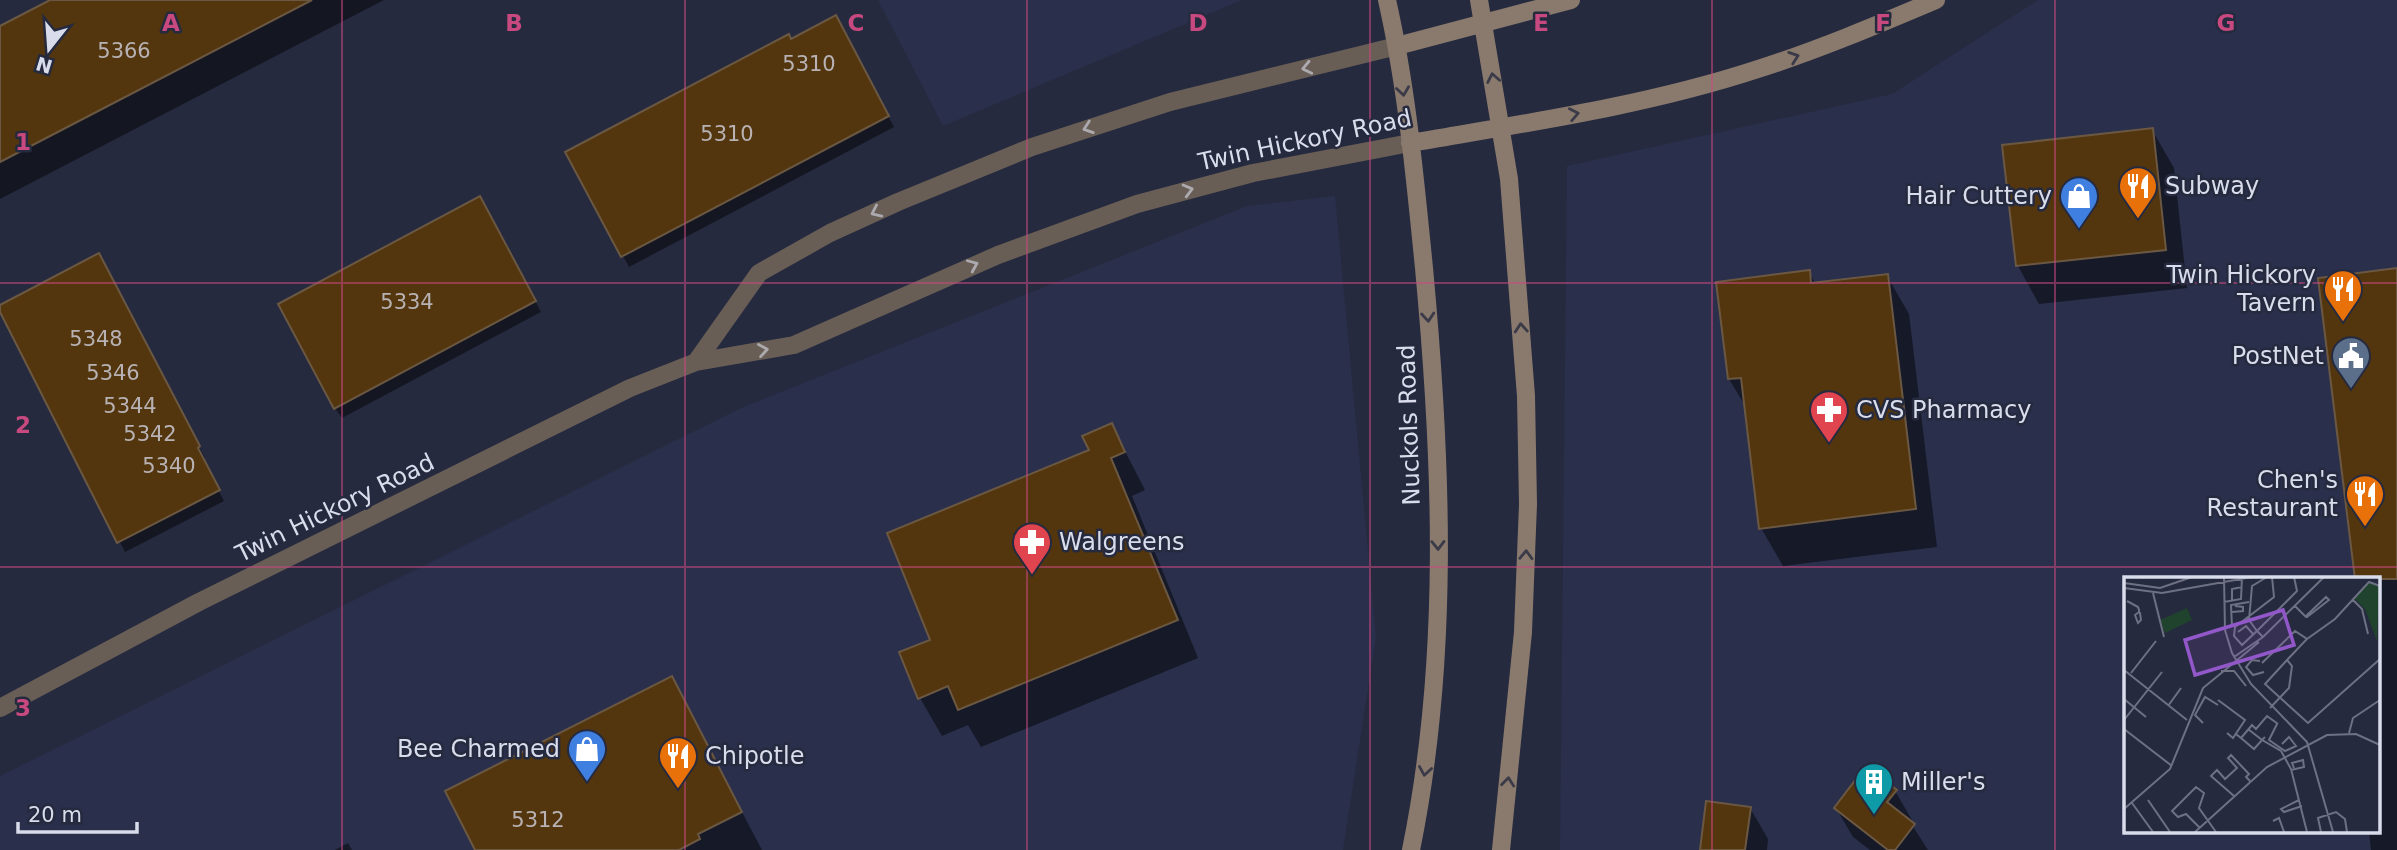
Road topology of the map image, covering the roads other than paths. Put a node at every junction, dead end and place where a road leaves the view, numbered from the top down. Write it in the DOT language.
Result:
graph roads {
  1 [pos="1387,0"];
  2 [pos="1479,0"];
  3 [pos="1571,0"];
  4 [pos="1936,0"];
  5 [pos="1483,25"];
  6 [pos="1397,46"];
  7 [pos="1502,127"];
  8 [pos="1410,143"];
  9 [pos="696,362"];
  10 [pos="0,708"];
  11 [pos="1411,850"];
  12 [pos="1501,850"];
  1 -- 6 [label="main road, Nuckols Road"];
  2 -- 5 [label="main road"];
  3 -- 5 [label="main road"];
  7 -- 4 [label="main road, Twin Hickory Road, one-way"];
  5 -- 6 [label="main road"];
  7 -- 5 [label="main road, one-way"];
  6 -- 8 [label="main road, Nuckols Road, one-way"];
  6 -- 9 [label="street, one-way"];
  7 -- 8 [label="main road, Twin Hickory Road"];
  12 -- 7 [label="main road, one-way"];
  9 -- 8 [label="street, Twin Hickory Road, one-way"];
  8 -- 11 [label="main road, Nuckols Road, one-way"];
  9 -- 10 [label="street, Twin Hickory Road"];
}
